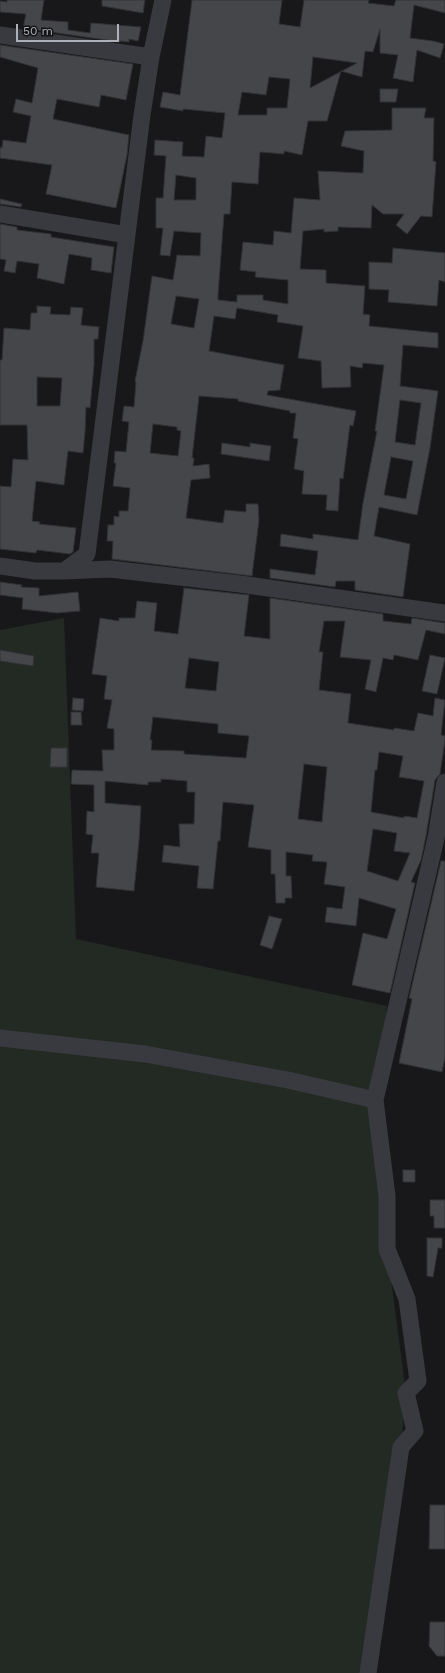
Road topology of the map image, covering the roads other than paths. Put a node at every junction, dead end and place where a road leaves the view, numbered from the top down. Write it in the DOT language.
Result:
graph roads {
  1 [pos="163,0"];
  2 [pos="0,35"];
  3 [pos="151,57"];
  4 [pos="0,214"];
  5 [pos="127,235"];
  6 [pos="0,566"];
  7 [pos="64,571"];
  8 [pos="445,613"];
  9 [pos="445,782"];
  10 [pos="0,1038"];
  11 [pos="375,1100"];
  12 [pos="368,1673"];
  1 -- 3 [label="street"];
  2 -- 3 [label="street"];
  3 -- 5 [label="street"];
  4 -- 5 [label="street"];
  5 -- 7 [label="street"];
  6 -- 7 [label="street"];
  7 -- 8 [label="street"];
  9 -- 11 [label="street"];
  10 -- 11 [label="street"];
  11 -- 12 [label="street"];
}
